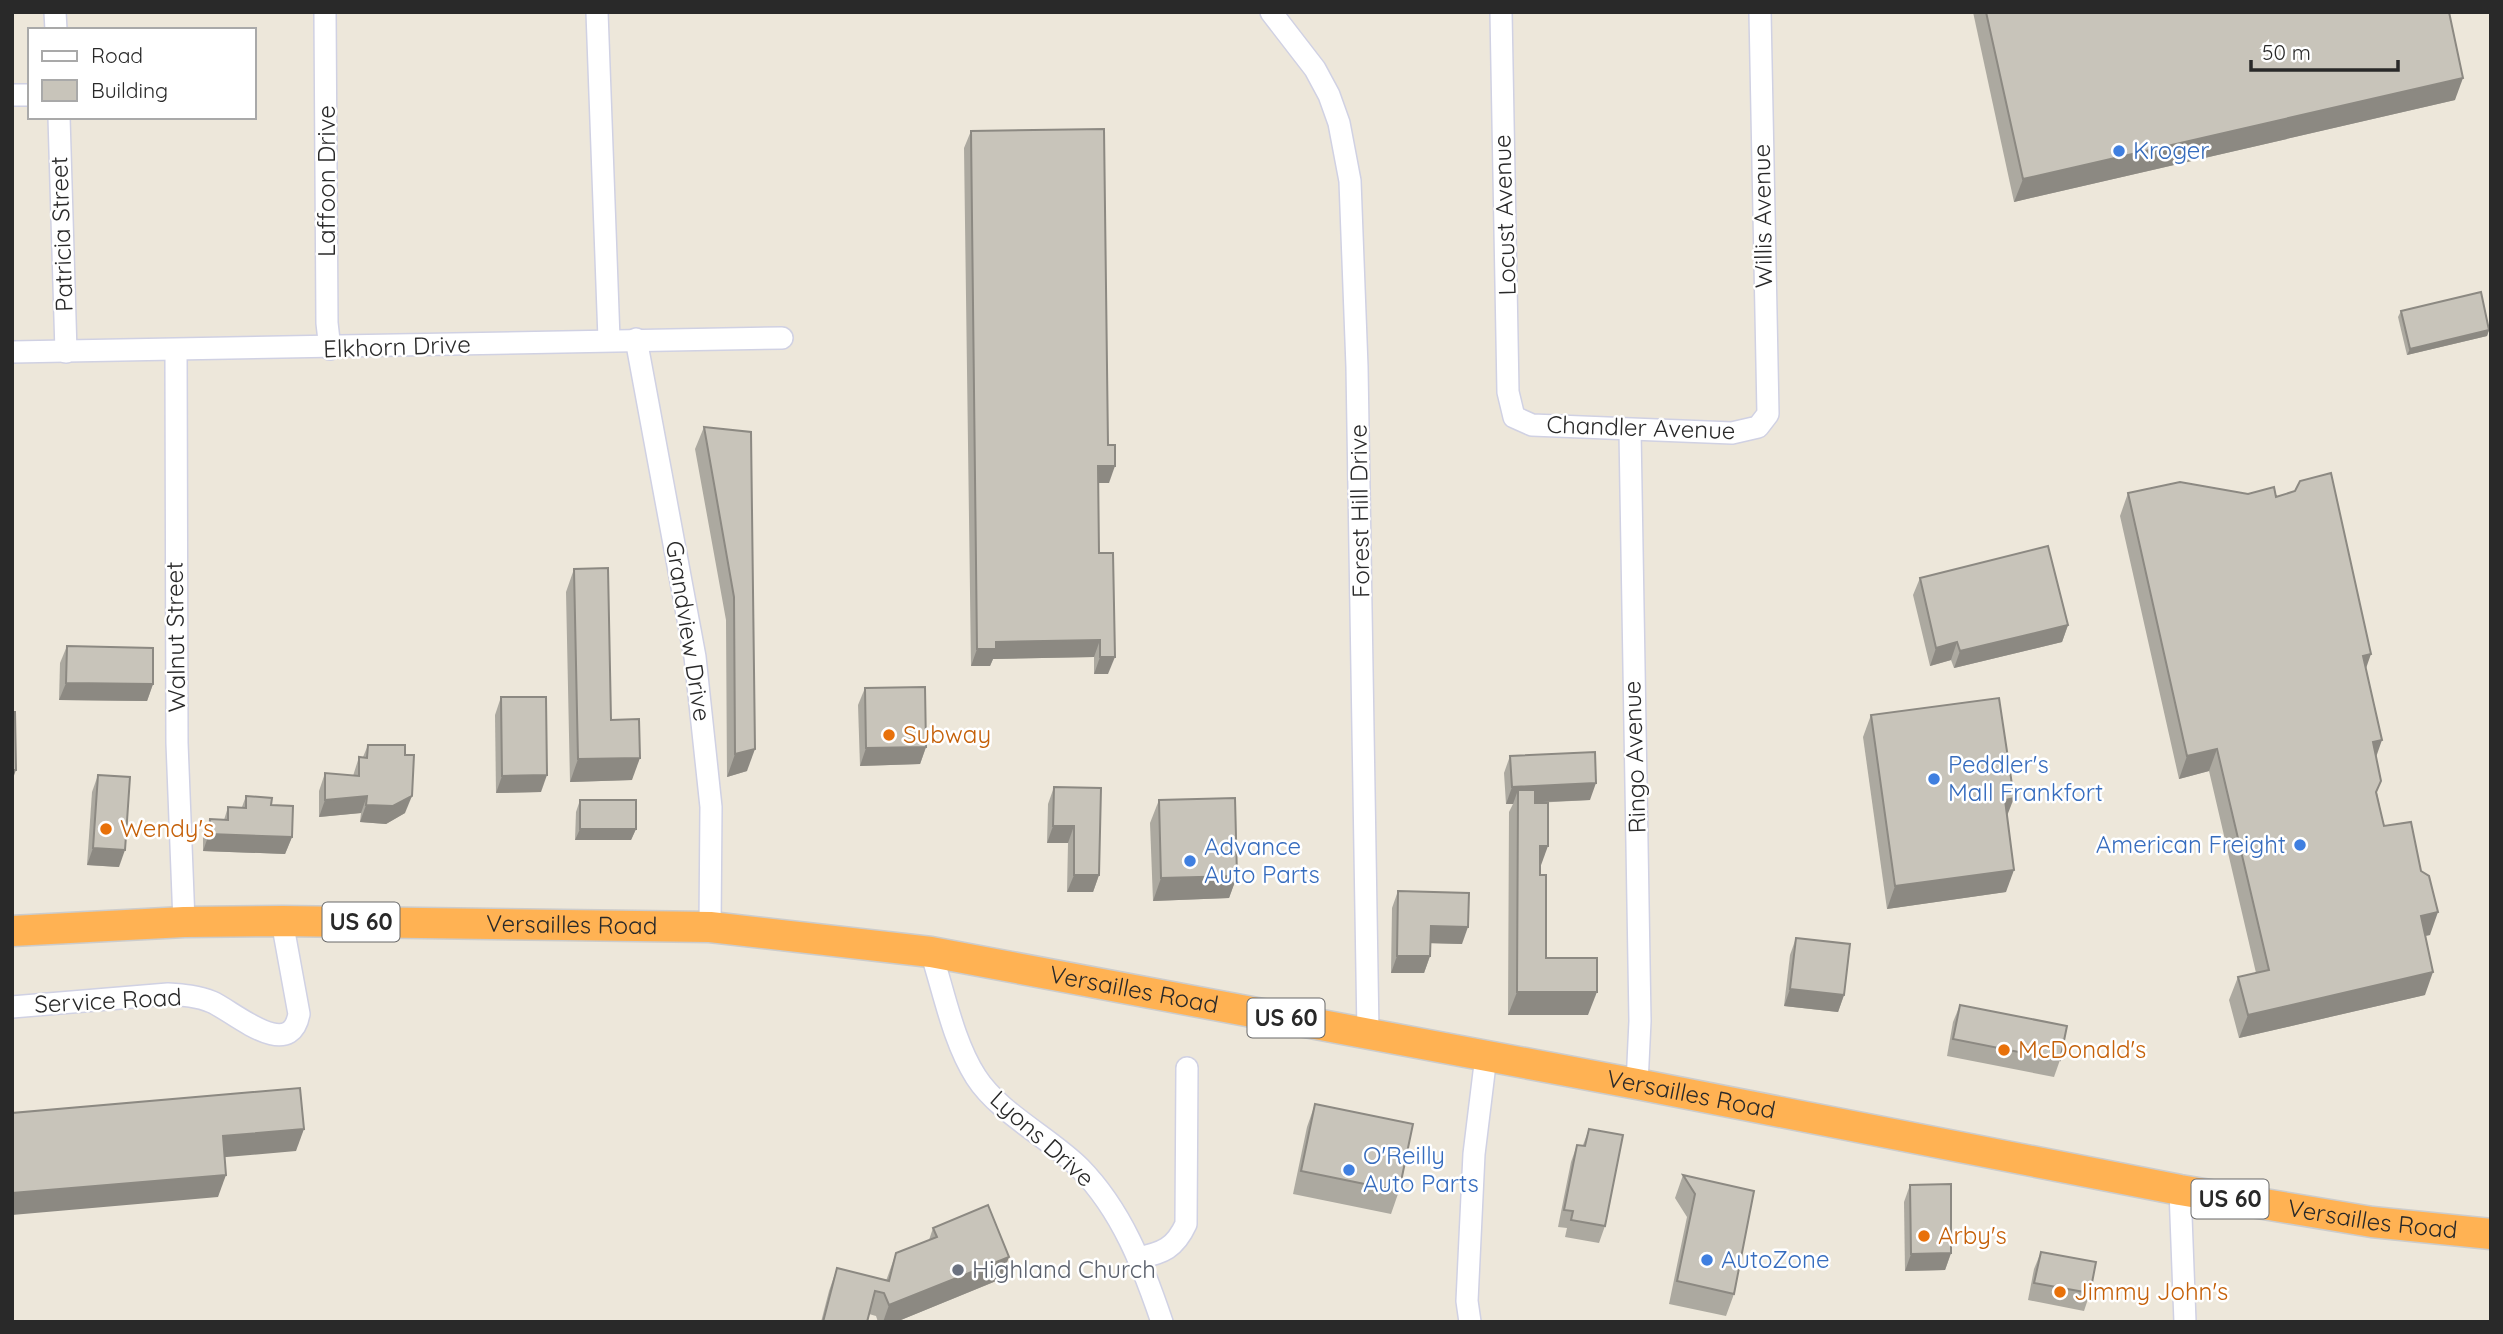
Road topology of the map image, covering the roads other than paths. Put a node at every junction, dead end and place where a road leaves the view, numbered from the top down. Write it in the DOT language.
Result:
graph roads {
  1 [pos="325,12"];
  2 [pos="597,12"];
  3 [pos="1270,12"];
  4 [pos="1501,12"];
  5 [pos="1760,12"];
  6 [pos="59,119"];
  7 [pos="782,338"];
  8 [pos="609,339"];
  9 [pos="636,339"];
  10 [pos="330,349"];
  11 [pos="176,351"];
  12 [pos="12,352"];
  13 [pos="66,352"];
  14 [pos="1514,417"];
  15 [pos="1766,420"];
  16 [pos="1630,431"];
  17 [pos="184,922"];
  18 [pos="282,922"];
  19 [pos="710,927"];
  20 [pos="12,930"];
  21 [pos="931,952"];
  22 [pos="12,1007"];
  23 [pos="1368,1033"];
  24 [pos="1486,1056"];
  25 [pos="1187,1068"];
  26 [pos="1637,1084"];
  27 [pos="2180,1191"];
  28 [pos="2491,1234"];
  29 [pos="1138,1258"];
  30 [pos="1162,1322"];
  31 [pos="1470,1322"];
  32 [pos="2185,1322"];
  1 -- 10 [label="street, Laffoon Drive"];
  2 -- 8 [label="street"];
  3 -- 23 [label="street, Forest Hill Drive"];
  4 -- 14 [label="street, Locust Avenue"];
  5 -- 15 [label="street, Willis Avenue"];
  6 -- 13 [label="street, Patricia Street"];
  7 -- 9 [label="street, Elkhorn Drive"];
  8 -- 9 [label="street, Elkhorn Drive"];
  8 -- 10 [label="street, Elkhorn Drive"];
  9 -- 19 [label="street, Grandview Drive"];
  10 -- 11 [label="street, Elkhorn Drive"];
  11 -- 13 [label="street, Elkhorn Drive"];
  11 -- 17 [label="street, Walnut Street"];
  12 -- 13 [label="street, Elkhorn Drive"];
  14 -- 16 [label="street, Chandler Avenue"];
  15 -- 16 [label="street, Chandler Avenue"];
  16 -- 26 [label="street, Ringo Avenue"];
  17 -- 18 [label="highway, Versailles Road / US 60"];
  17 -- 20 [label="highway, Versailles Road / US 60"];
  18 -- 19 [label="highway, Versailles Road / US 60"];
  18 -- 22 [label="street, Service Road"];
  19 -- 21 [label="highway, Versailles Road / US 60"];
  21 -- 23 [label="highway, Versailles Road / US 60"];
  21 -- 29 [label="street, Lyons Drive"];
  23 -- 24 [label="highway, Versailles Road / US 60"];
  24 -- 26 [label="highway, Versailles Road / US 60"];
  24 -- 31 [label="street"];
  25 -- 29 [label="street"];
  26 -- 27 [label="highway, Versailles Road / US 60"];
  27 -- 28 [label="highway, Versailles Road / US 60"];
  27 -- 32 [label="street"];
  29 -- 30 [label="street, Lyons Drive"];
}
